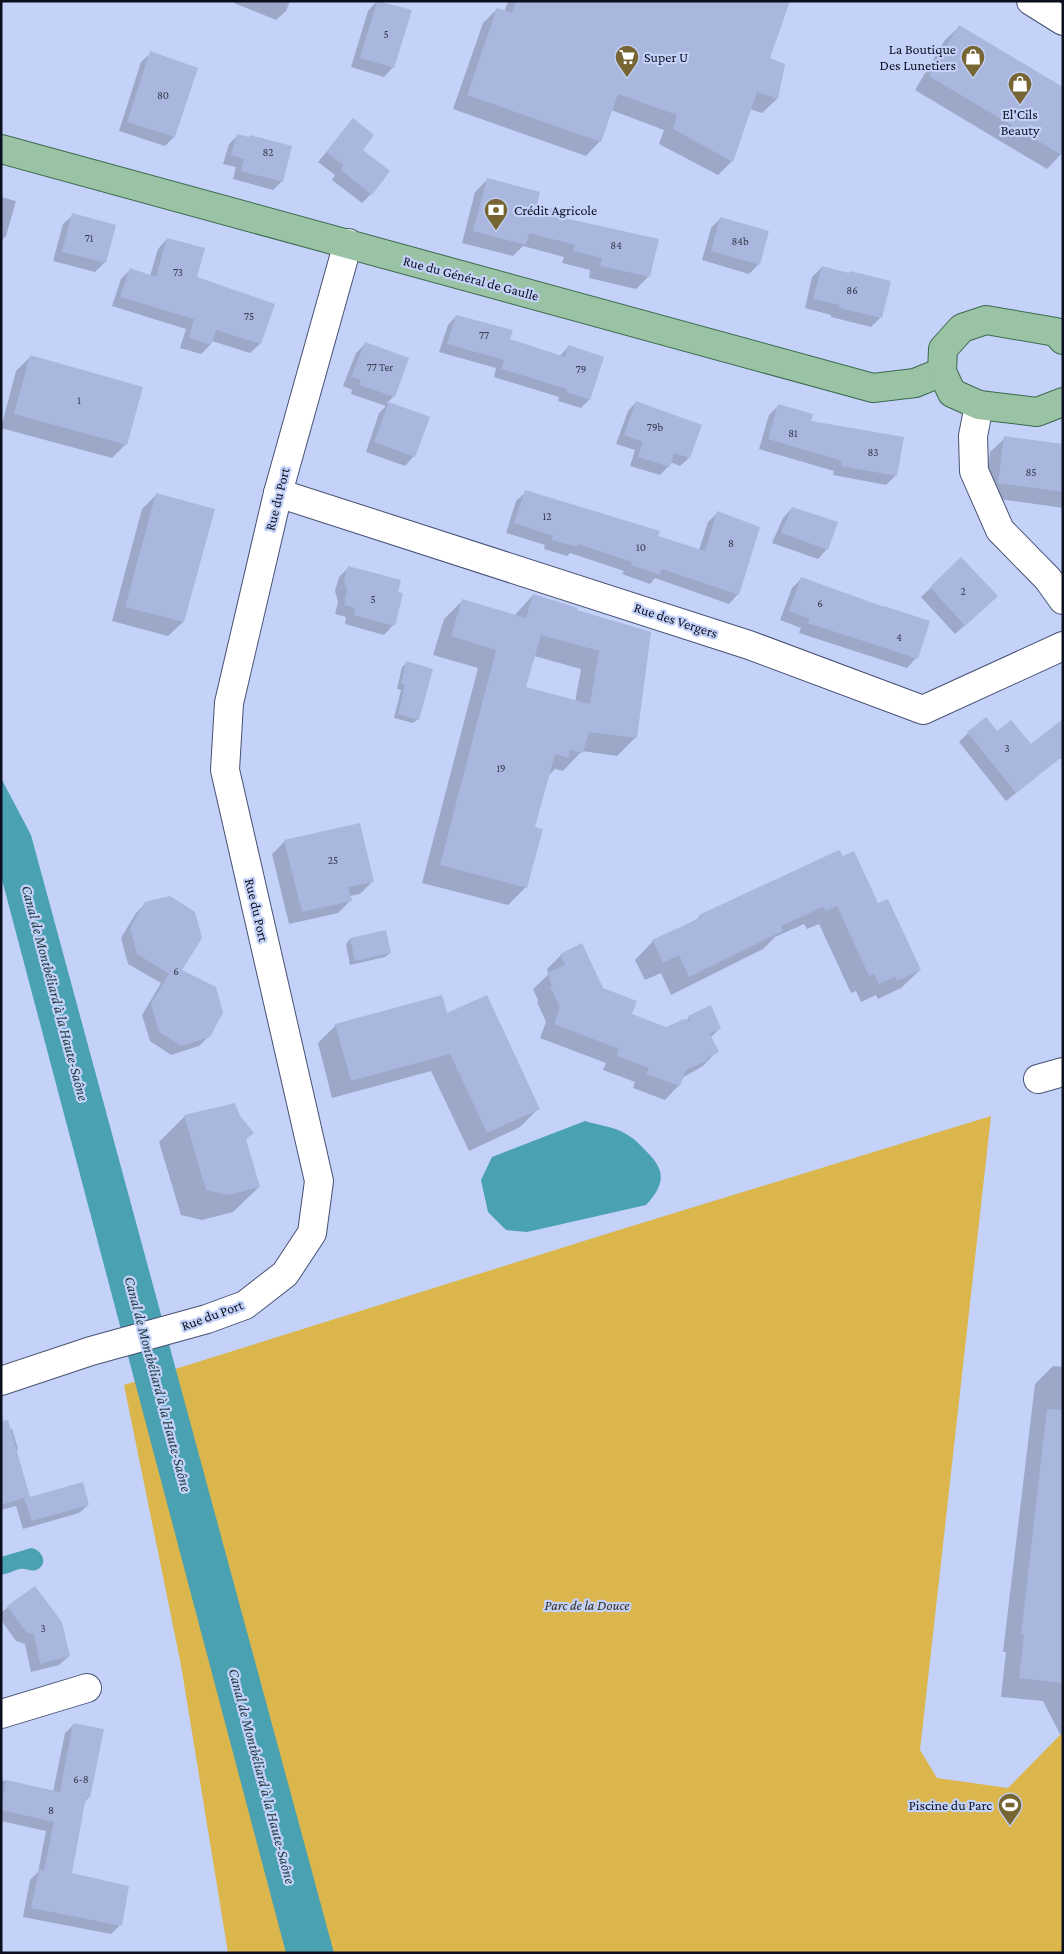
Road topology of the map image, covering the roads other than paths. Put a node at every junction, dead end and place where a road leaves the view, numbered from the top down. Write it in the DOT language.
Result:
graph roads {
  1 [pos="1031,1"];
  2 [pos="1063,20"];
  3 [pos="1,149"];
  4 [pos="348,243"];
  5 [pos="1061,329"];
  6 [pos="942,372"];
  7 [pos="1063,402"];
  8 [pos="979,405"];
  9 [pos="278,493"];
  10 [pos="1063,600"];
  11 [pos="1063,646"];
  12 [pos="1,1381"];
  13 [pos="88,1688"];
  14 [pos="1,1714"];
  1 -- 2 [label="street"];
  3 -- 4 [label="main road, Rue du Général de Gaulle"];
  4 -- 6 [label="main road, Rue du Général de Gaulle"];
  4 -- 9 [label="street, Rue du Port"];
  5 -- 6 [label="main road"];
  6 -- 8 [label="main road"];
  7 -- 8 [label="main road"];
  8 -- 10 [label="street"];
  9 -- 11 [label="street, Rue des Vergers"];
  9 -- 12 [label="street, Rue du Port"];
  13 -- 14 [label="street"];
}
